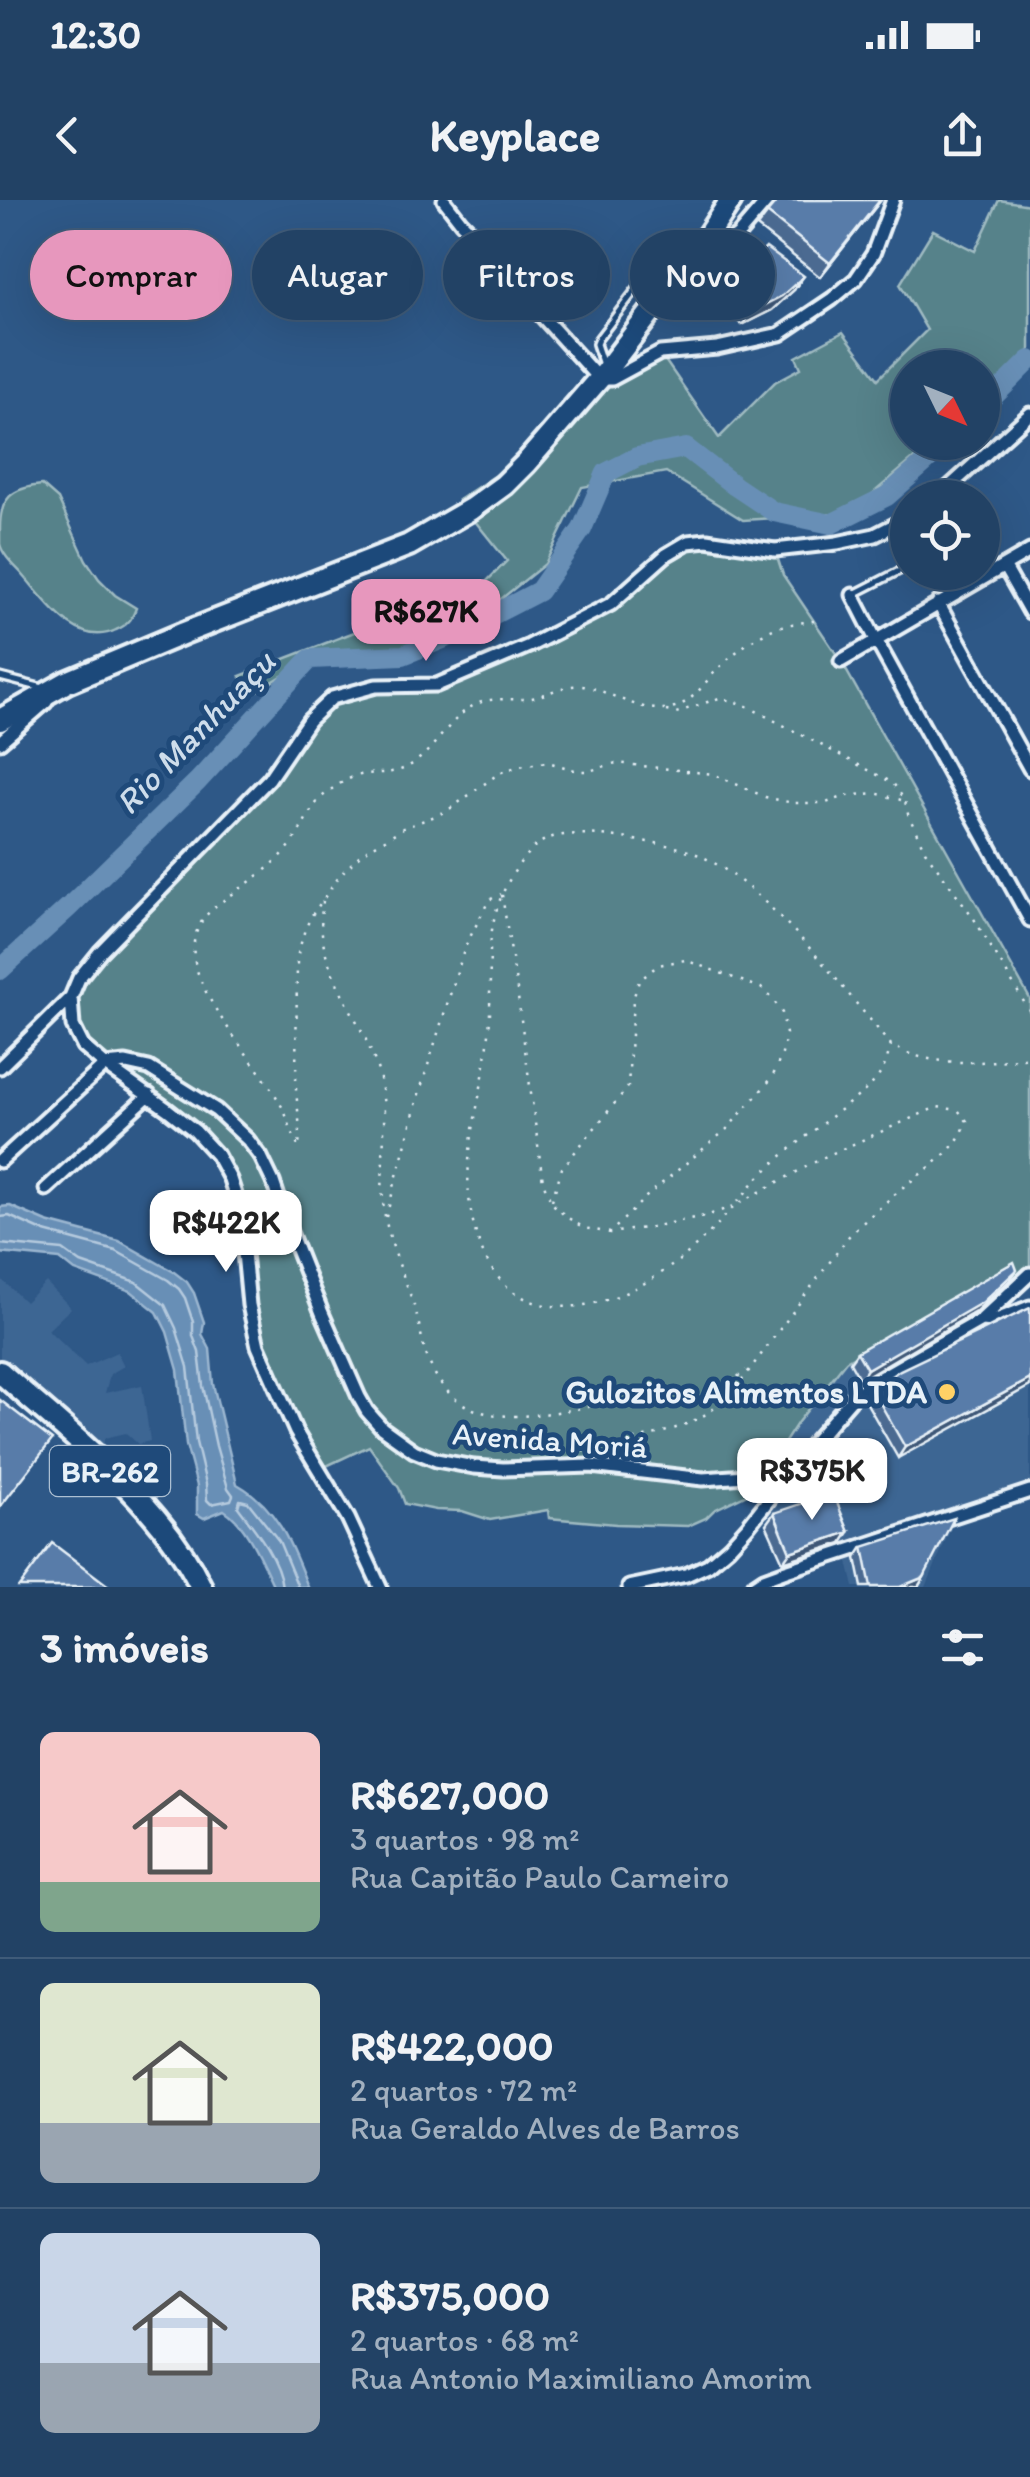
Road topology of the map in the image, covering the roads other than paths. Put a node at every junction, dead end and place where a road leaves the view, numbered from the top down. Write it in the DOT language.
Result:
graph roads {
  1 [pos="444,200"];
  2 [pos="731,200"];
  3 [pos="768,200"];
  4 [pos="893,200"];
  5 [pos="711,230"];
  6 [pos="630,297"];
  7 [pos="646,320"];
  8 [pos="644,323"];
  9 [pos="602,375"];
  10 [pos="1030,414"];
  11 [pos="957,480"];
  12 [pos="890,527"];
  13 [pos="1030,551"];
  14 [pos="1004,566"];
  15 [pos="890,575"];
  16 [pos="853,595"];
  17 [pos="938,603"];
  18 [pos="1030,612"];
  19 [pos="876,640"];
  20 [pos="841,661"];
  21 [pos="0,677"];
  22 [pos="59,686"];
  23 [pos="0,720"];
  24 [pos="0,742"];
  25 [pos="1030,769"];
  26 [pos="1030,920"];
  27 [pos="71,997"];
  28 [pos="106,1065"];
  29 [pos="0,1068"];
  30 [pos="149,1096"];
  31 [pos="0,1161"];
  32 [pos="46,1189"];
  33 [pos="1030,1274"];
  34 [pos="1030,1306"];
  35 [pos="981,1320"];
  36 [pos="0,1372"];
  37 [pos="790,1473"];
  38 [pos="1030,1491"];
  39 [pos="201,1587"];
  40 [pos="380,1587"];
  41 [pos="629,1587"];
  42 [pos="752,1587"];
  1 -- 9 [label="street"];
  2 -- 5 [label="highway"];
  3 -- 8 [label="street"];
  4 -- 9 [label="street"];
  6 -- 9 [label="lane"];
  7 -- 8 [label="highway"];
  8 -- 9 [label="highway"];
  9 -- 22 [label="highway"];
  10 -- 11 [label="street"];
  12 -- 27 [label="street"];
  13 -- 14 [label="street"];
  14 -- 17 [label="street"];
  14 -- 18 [label="street"];
  15 -- 16 [label="lane"];
  16 -- 19 [label="street"];
  17 -- 19 [label="street"];
  17 -- 25 [label="street"];
  19 -- 20 [label="street"];
  19 -- 26 [label="street"];
  21 -- 22 [label="lane"];
  22 -- 23 [label="highway"];
  22 -- 24 [label="street"];
  27 -- 28 [label="street"];
  27 -- 29 [label="street"];
  28 -- 30 [label="street"];
  28 -- 31 [label="street"];
  28 -- 37 [label="street, Avenida Moriá"];
  30 -- 32 [label="street"];
  30 -- 40 [label="street"];
  33 -- 35 [label="street"];
  34 -- 35 [label="street"];
  35 -- 37 [label="street"];
  36 -- 39 [label="highway, BR-262"];
  37 -- 41 [label="street"];
  38 -- 42 [label="street"];
}
